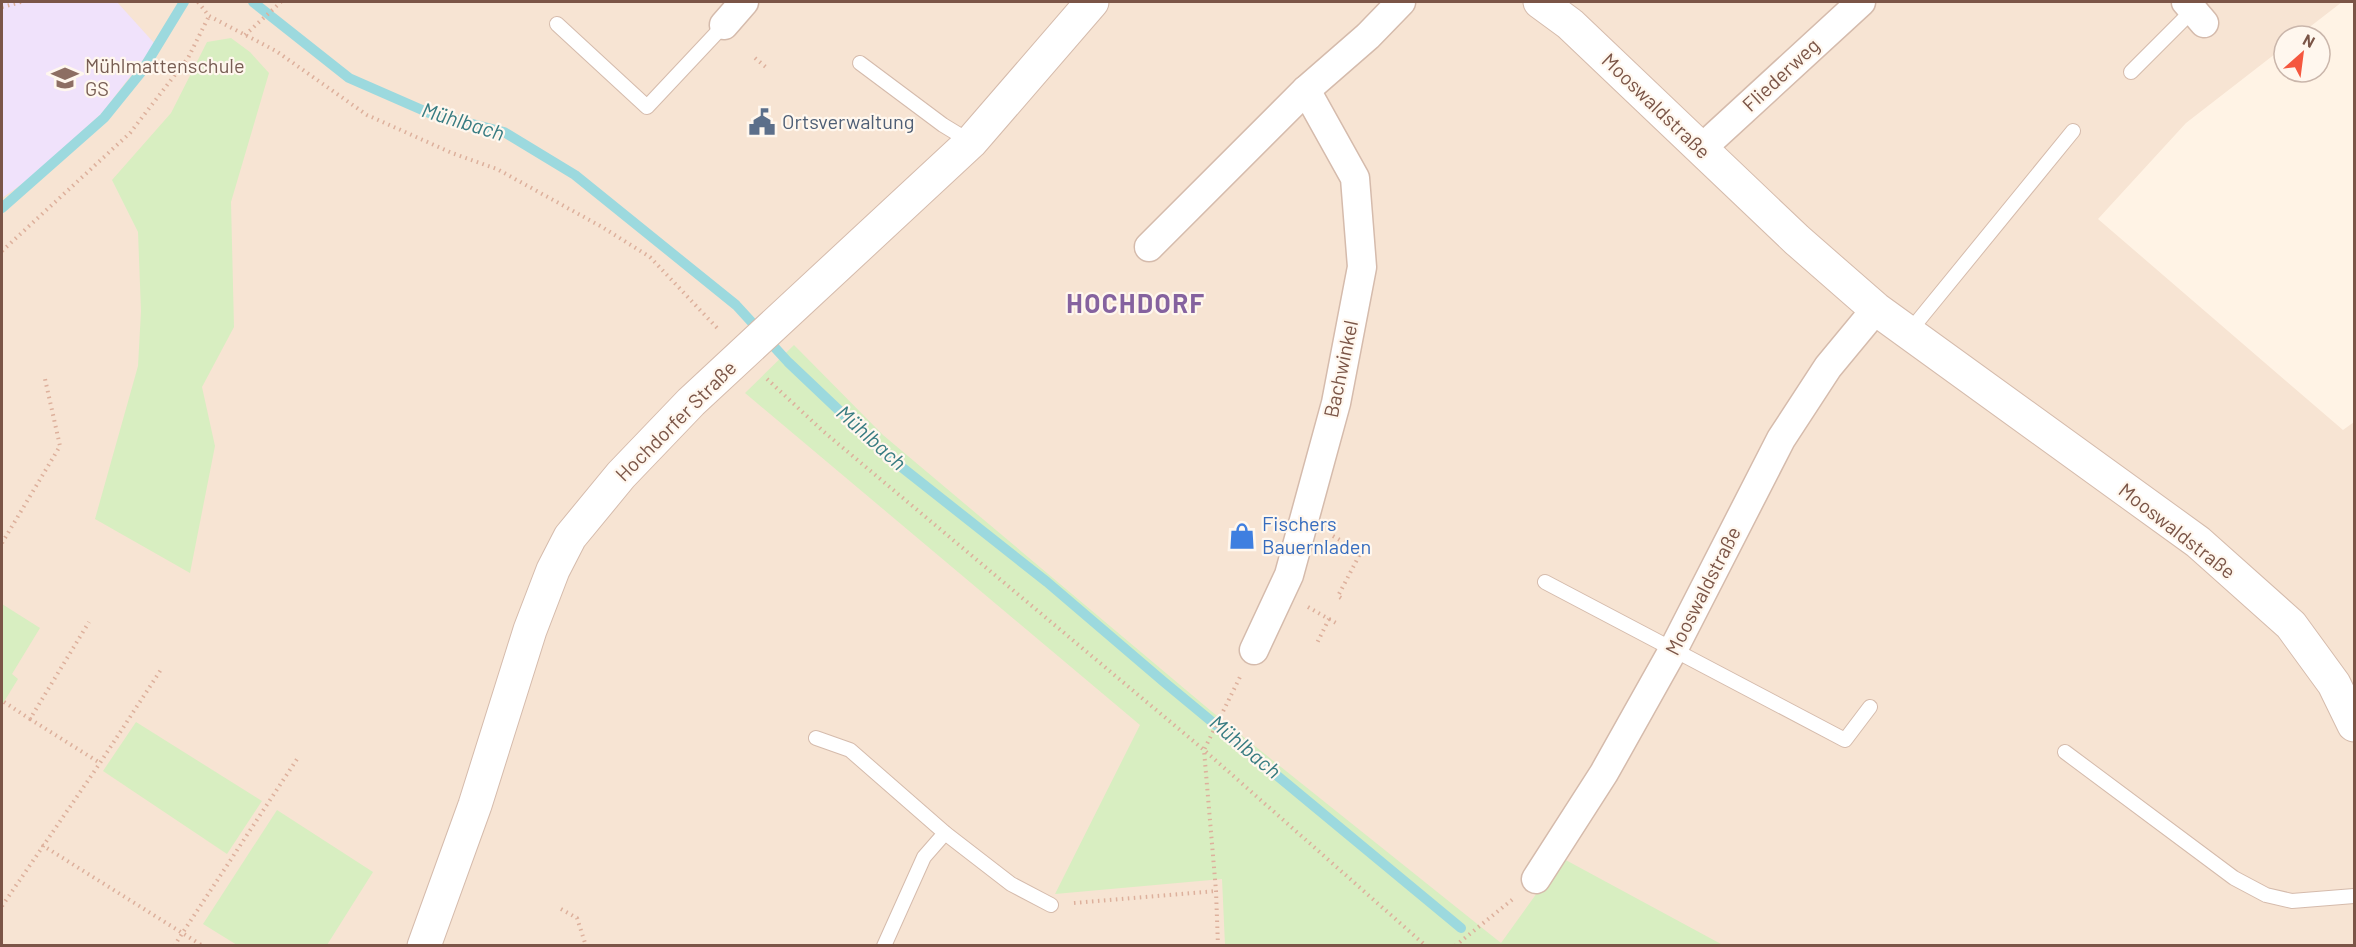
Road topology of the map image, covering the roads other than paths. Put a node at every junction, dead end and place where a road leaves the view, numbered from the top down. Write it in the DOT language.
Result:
graph roads {
  1 [pos="744,2"];
  2 [pos="1092,2"];
  3 [pos="1401,2"];
  4 [pos="1540,2"];
  5 [pos="1861,2"];
  6 [pos="2194,11"];
  7 [pos="557,24"];
  8 [pos="724,24"];
  9 [pos="860,63"];
  10 [pos="2131,72"];
  11 [pos="1306,90"];
  12 [pos="2073,131"];
  13 [pos="971,142"];
  14 [pos="1701,149"];
  15 [pos="1149,247"];
  16 [pos="1876,309"];
  17 [pos="1909,332"];
  18 [pos="1545,582"];
  19 [pos="1254,650"];
  20 [pos="1673,650"];
  21 [pos="1870,707"];
  22 [pos="2355,725"];
  23 [pos="816,738"];
  24 [pos="2065,752"];
  25 [pos="945,832"];
  26 [pos="1536,879"];
  27 [pos="2355,896"];
  28 [pos="1051,905"];
  29 [pos="429,943"];
  30 [pos="884,945"];
  1 -- 8 [label="street"];
  2 -- 13 [label="street, Hochdorfer Straße"];
  3 -- 11 [label="street"];
  4 -- 14 [label="street, Mooswaldstraße"];
  5 -- 14 [label="street, Fliederweg"];
  6 -- 10 [label="lane"];
  7 -- 8 [label="lane"];
  9 -- 13 [label="lane"];
  11 -- 15 [label="street"];
  11 -- 19 [label="street, Bachwinkel"];
  12 -- 17 [label="lane"];
  13 -- 29 [label="street, Hochdorfer Straße"];
  14 -- 16 [label="street, Mooswaldstraße"];
  16 -- 17 [label="street, Mooswaldstraße"];
  16 -- 20 [label="street, Mooswaldstraße"];
  17 -- 22 [label="street, Mooswaldstraße"];
  18 -- 20 [label="lane"];
  20 -- 21 [label="lane"];
  20 -- 26 [label="street, Mooswaldstraße"];
  23 -- 25 [label="lane"];
  24 -- 27 [label="lane"];
  25 -- 28 [label="lane"];
  25 -- 30 [label="lane"];
}
